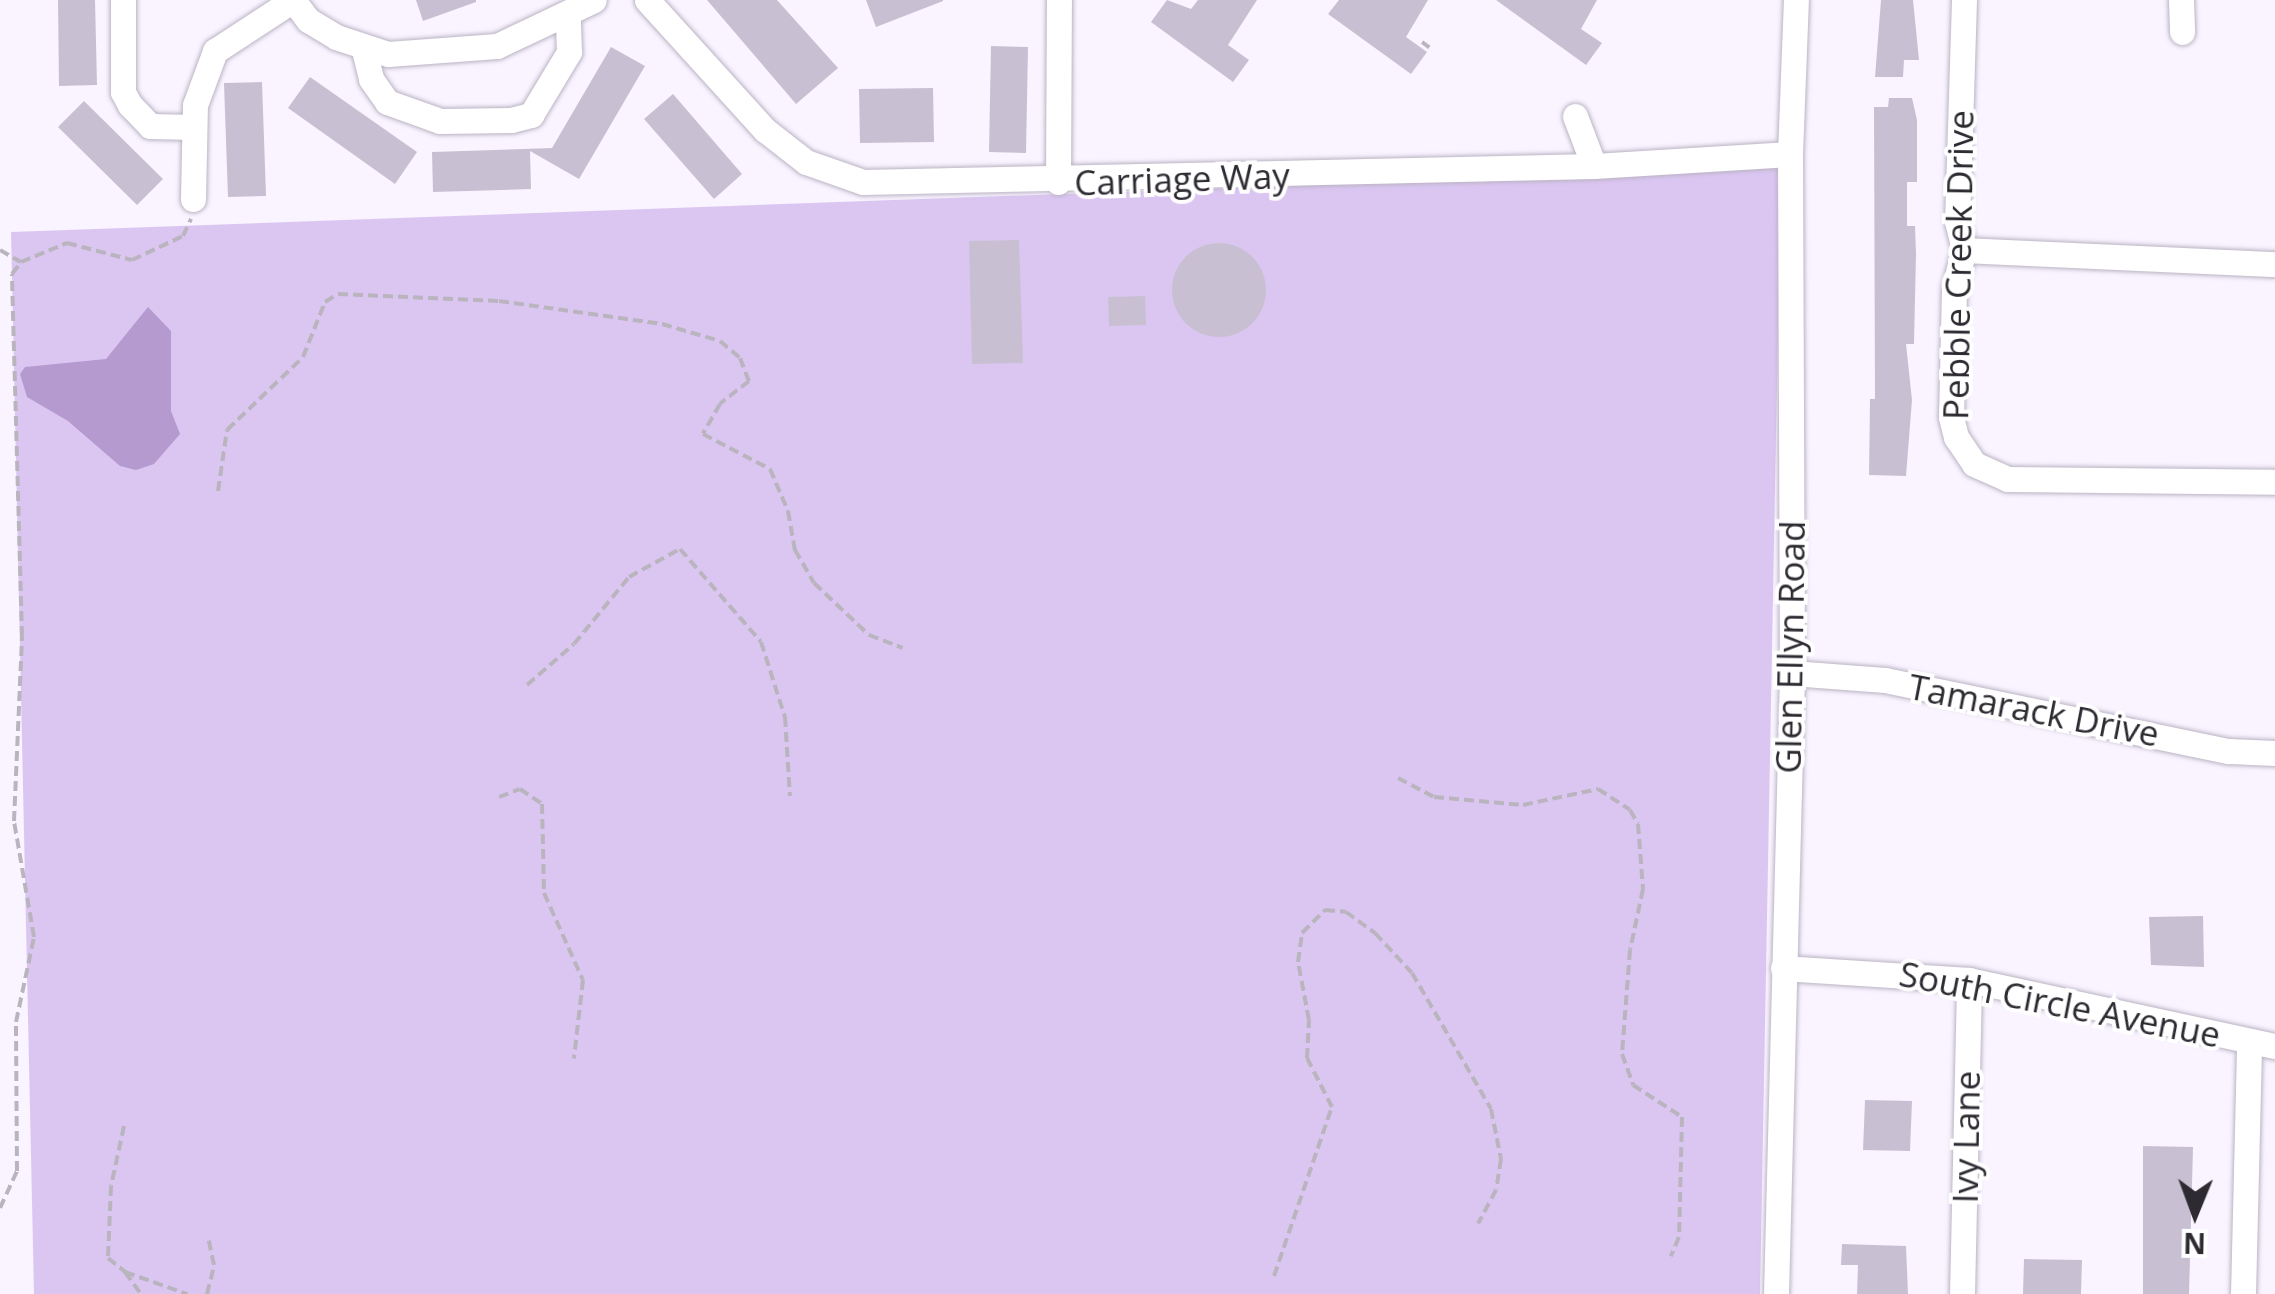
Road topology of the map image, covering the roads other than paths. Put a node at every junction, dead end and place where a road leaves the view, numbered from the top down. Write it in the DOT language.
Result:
graph roads {
  1 [pos="124,0"];
  2 [pos="293,0"];
  3 [pos="594,0"];
  4 [pos="647,0"];
  5 [pos="1058,0"];
  6 [pos="1796,0"];
  7 [pos="1964,0"];
  8 [pos="2181,0"];
  9 [pos="568,16"];
  10 [pos="2182,32"];
  11 [pos="364,50"];
  12 [pos="1576,116"];
  13 [pos="194,127"];
  14 [pos="1790,154"];
  15 [pos="1594,166"];
  16 [pos="1058,182"];
  17 [pos="193,199"];
  18 [pos="1964,250"];
  19 [pos="2275,264"];
  20 [pos="2275,482"];
  21 [pos="1792,673"];
  22 [pos="2275,753"];
  23 [pos="1784,968"];
  24 [pos="1969,980"];
  25 [pos="2249,1041"];
  26 [pos="2275,1046"];
  27 [pos="1776,1294"];
  28 [pos="1962,1294"];
  29 [pos="2243,1294"];
  1 -- 13 [label="street"];
  2 -- 11 [label="street"];
  2 -- 13 [label="street"];
  3 -- 9 [label="street"];
  4 -- 16 [label="street, Carriage Way"];
  5 -- 16 [label="street"];
  6 -- 14 [label="street, Glen Ellyn Road"];
  7 -- 18 [label="street, Pebble Creek Drive"];
  8 -- 10 [label="street"];
  9 -- 11 [label="street"];
  9 -- 11 [label="street"];
  12 -- 15 [label="street"];
  13 -- 17 [label="street"];
  14 -- 15 [label="street, Carriage Way"];
  14 -- 21 [label="street, Glen Ellyn Road"];
  15 -- 16 [label="street, Carriage Way"];
  18 -- 19 [label="street"];
  18 -- 20 [label="street, Pebble Creek Drive"];
  21 -- 22 [label="street, Tamarack Drive"];
  21 -- 23 [label="street, Glen Ellyn Road"];
  23 -- 24 [label="street, South Circle Avenue"];
  23 -- 27 [label="street, Glen Ellyn Road"];
  24 -- 25 [label="street, South Circle Avenue"];
  24 -- 28 [label="street, Ivy Lane"];
  25 -- 26 [label="street, South Circle Avenue"];
  25 -- 29 [label="street"];
}
